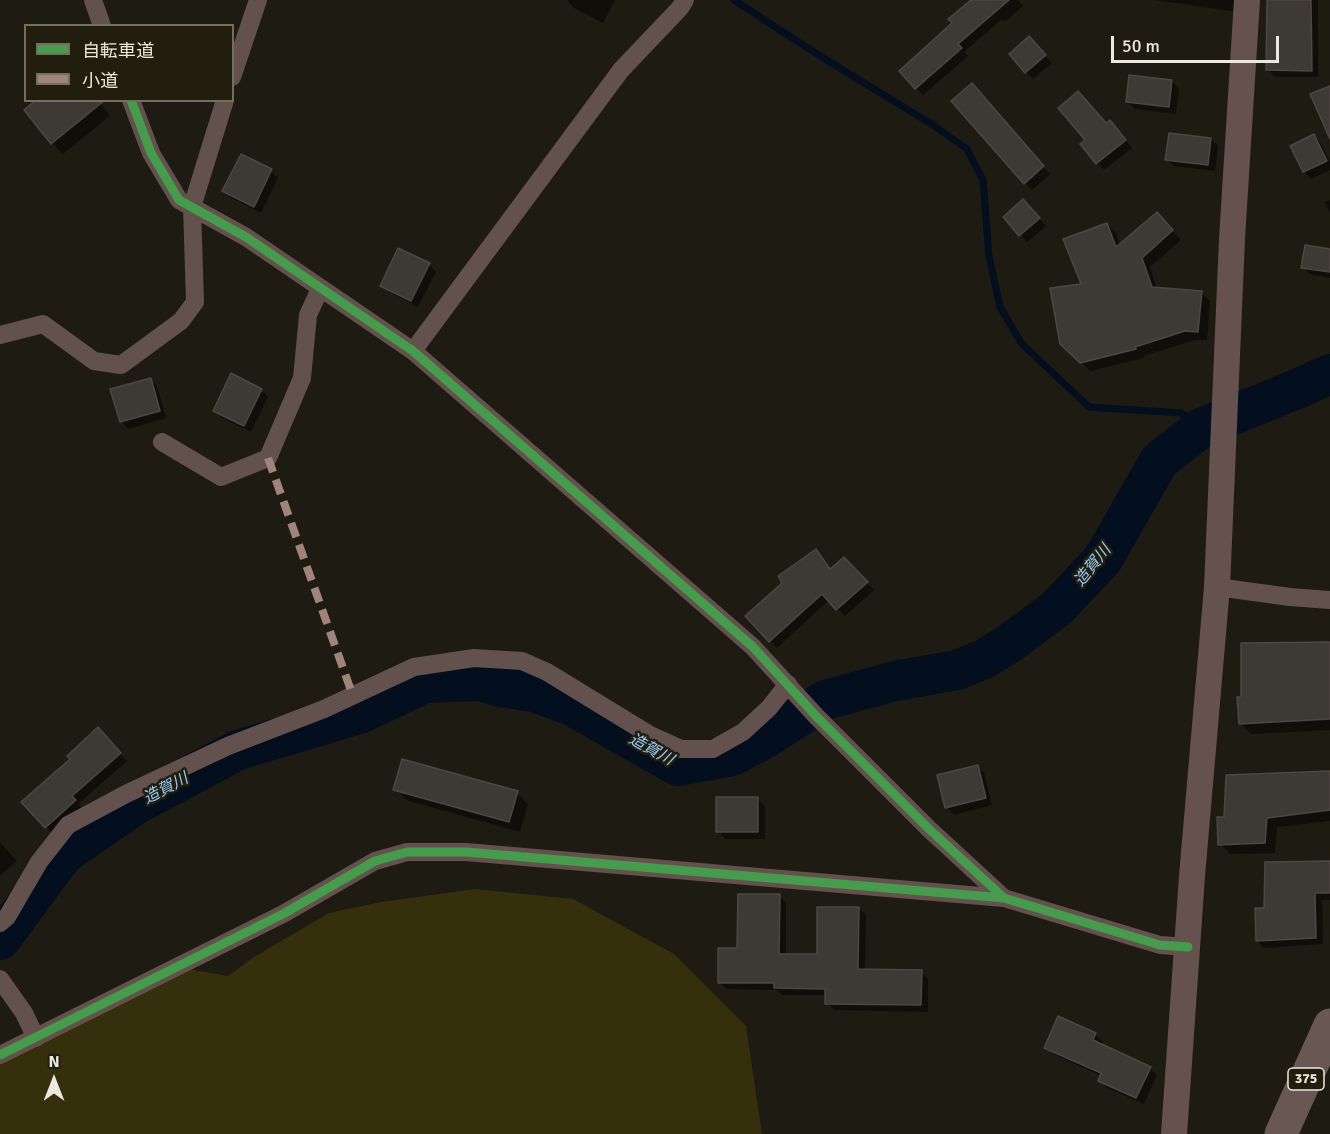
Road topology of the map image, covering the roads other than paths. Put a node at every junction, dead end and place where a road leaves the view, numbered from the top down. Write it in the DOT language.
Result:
graph roads {
  1 [pos="93,0"];
  2 [pos="258,0"];
  3 [pos="685,0"];
  4 [pos="1247,0"];
  5 [pos="101,24"];
  6 [pos="234,71"];
  7 [pos="132,102"];
  8 [pos="224,102"];
  9 [pos="192,207"];
  10 [pos="320,289"];
  11 [pos="0,335"];
  12 [pos="413,351"];
  13 [pos="162,442"];
  14 [pos="1217,587"];
  15 [pos="1330,600"];
  16 [pos="794,691"];
  17 [pos="1004,898"];
  18 [pos="0,923"];
  19 [pos="1188,947"];
  20 [pos="0,979"];
  21 [pos="1330,1025"];
  22 [pos="36,1038"];
  23 [pos="0,1055"];
  24 [pos="1174,1134"];
  25 [pos="1281,1134"];
  1 -- 5 [label="street"];
  2 -- 6 [label="street"];
  3 -- 12 [label="street"];
  4 -- 14 [label="street"];
  7 -- 9 [label="street"];
  8 -- 9 [label="street"];
  9 -- 10 [label="street"];
  9 -- 11 [label="street"];
  10 -- 12 [label="street"];
  10 -- 13 [label="street"];
  12 -- 16 [label="street"];
  14 -- 15 [label="street"];
  14 -- 19 [label="street"];
  16 -- 17 [label="street"];
  16 -- 18 [label="street"];
  17 -- 19 [label="street"];
  17 -- 22 [label="street"];
  19 -- 24 [label="street"];
  20 -- 22 [label="street"];
  21 -- 25 [label="highway, 375"];
  22 -- 23 [label="street"];
}
